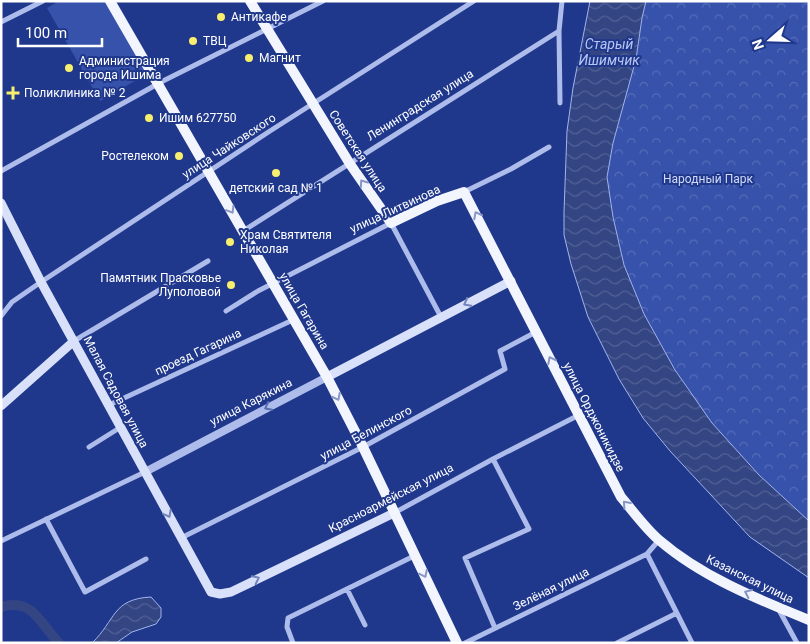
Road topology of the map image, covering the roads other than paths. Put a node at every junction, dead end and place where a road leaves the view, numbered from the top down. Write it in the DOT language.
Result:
graph roads {
  1 [pos="43,1"];
  2 [pos="110,1"];
  3 [pos="250,1"];
  4 [pos="323,1"];
  5 [pos="474,1"];
  6 [pos="562,1"];
  7 [pos="1,22"];
  8 [pos="267,30"];
  9 [pos="559,31"];
  10 [pos="157,84"];
  11 [pos="560,103"];
  12 [pos="312,104"];
  13 [pos="549,147"];
  14 [pos="350,164"];
  15 [pos="1,171"];
  16 [pos="208,171"];
  17 [pos="464,192"];
  18 [pos="1,203"];
  19 [pos="391,223"];
  20 [pos="243,231"];
  21 [pos="208,261"];
  22 [pos="510,281"];
  23 [pos="41,282"];
  24 [pos="274,284"];
  25 [pos="226,310"];
  26 [pos="1,316"];
  27 [pos="441,317"];
  28 [pos="295,319"];
  29 [pos="536,332"];
  30 [pos="74,341"];
  31 [pos="327,377"];
  32 [pos="110,405"];
  33 [pos="1,406"];
  34 [pos="579,415"];
  35 [pos="121,427"];
  36 [pos="89,447"];
  37 [pos="363,447"];
  38 [pos="493,459"];
  39 [pos="144,472"];
  40 [pos="394,513"];
  41 [pos="46,519"];
  42 [pos="180,538"];
  43 [pos="659,540"];
  44 [pos="1,541"];
  45 [pos="646,554"];
  46 [pos="414,556"];
  47 [pos="146,559"];
  48 [pos="347,589"];
  49 [pos="211,592"];
  50 [pos="777,607"];
  51 [pos="677,613"];
  52 [pos="809,620"];
  53 [pos="365,625"];
  54 [pos="495,628"];
  55 [pos="293,643"];
  56 [pos="457,643"];
  57 [pos="465,643"];
  58 [pos="618,643"];
  59 [pos="692,643"];
  60 [pos="796,643"];
  1 -- 7 [label="street"];
  2 -- 10 [label="main road, улица Гагарина"];
  3 -- 8 [label="main road, Советская улица"];
  4 -- 8 [label="street"];
  5 -- 12 [label="street, улица Чайковского"];
  6 -- 9 [label="street"];
  8 -- 10 [label="street"];
  8 -- 12 [label="main road, Советская улица"];
  9 -- 11 [label="street"];
  9 -- 14 [label="street, Ленинградская улица"];
  10 -- 15 [label="street"];
  10 -- 16 [label="main road, улица Гагарина"];
  12 -- 14 [label="main road, Советская улица"];
  12 -- 16 [label="street, улица Чайковского"];
  13 -- 17 [label="street, улица Литвинова"];
  19 -- 14 [label="main road, Советская улица, one-way"];
  14 -- 20 [label="street, Ленинградская улица"];
  16 -- 20 [label="main road, улица Гагарина, one-way"];
  16 -- 23 [label="street, улица Чайковского"];
  17 -- 19 [label="main road, улица Литвинова"];
  22 -- 17 [label="main road, улица Орджоникидзе, one-way"];
  18 -- 23 [label="main road, Малая Садовая улица"];
  19 -- 24 [label="street, улица Литвинова"];
  19 -- 27 [label="street, Советская улица"];
  20 -- 24 [label="main road, улица Гагарина"];
  21 -- 30 [label="street"];
  22 -- 27 [label="main road, улица Карякина, one-way"];
  22 -- 29 [label="main road, улица Орджоникидзе"];
  23 -- 26 [label="street, улица Чайковского"];
  23 -- 30 [label="main road, Малая Садовая улица"];
  24 -- 25 [label="street, улица Литвинова"];
  24 -- 28 [label="main road, улица Гагарина"];
  27 -- 31 [label="main road, улица Карякина"];
  28 -- 31 [label="main road, улица Гагарина"];
  28 -- 32 [label="street, проезд Гагарина"];
  34 -- 29 [label="main road, улица Орджоникидзе, one-way"];
  29 -- 37 [label="street, улица Белинского"];
  30 -- 32 [label="main road, Малая Садовая улица"];
  30 -- 33 [label="main road"];
  31 -- 37 [label="main road, улица Гагарина, one-way"];
  31 -- 39 [label="street, улица Карякина, one-way"];
  32 -- 35 [label="main road, Малая Садовая улица"];
  34 -- 38 [label="street, Красноармейская улица"];
  43 -- 34 [label="main road, улица Орджоникидзе, one-way"];
  35 -- 36 [label="street"];
  35 -- 39 [label="main road, Малая Садовая улица"];
  37 -- 40 [label="main road, улица Гагарина"];
  37 -- 42 [label="street, улица Белинского"];
  38 -- 40 [label="street, Красноармейская улица"];
  38 -- 54 [label="street"];
  39 -- 41 [label="street, улица Карякина"];
  39 -- 42 [label="main road, Малая Садовая улица, one-way"];
  40 -- 46 [label="main road, улица Гагарина"];
  49 -- 40 [label="main road, Красноармейская улица, one-way"];
  41 -- 44 [label="street, улица Карякина"];
  41 -- 47 [label="street"];
  42 -- 49 [label="main road, Малая Садовая улица"];
  43 -- 45 [label="street"];
  50 -- 43 [label="main road, Казанская улица, one-way"];
  45 -- 51 [label="street"];
  45 -- 54 [label="street, Зелёная улица"];
  46 -- 48 [label="street"];
  46 -- 56 [label="main road, улица Гагарина, one-way"];
  48 -- 53 [label="street"];
  48 -- 55 [label="street"];
  50 -- 52 [label="main road, Казанская улица"];
  50 -- 60 [label="street"];
  51 -- 58 [label="street"];
  51 -- 59 [label="street"];
  54 -- 57 [label="street, Зелёная улица"];
}
